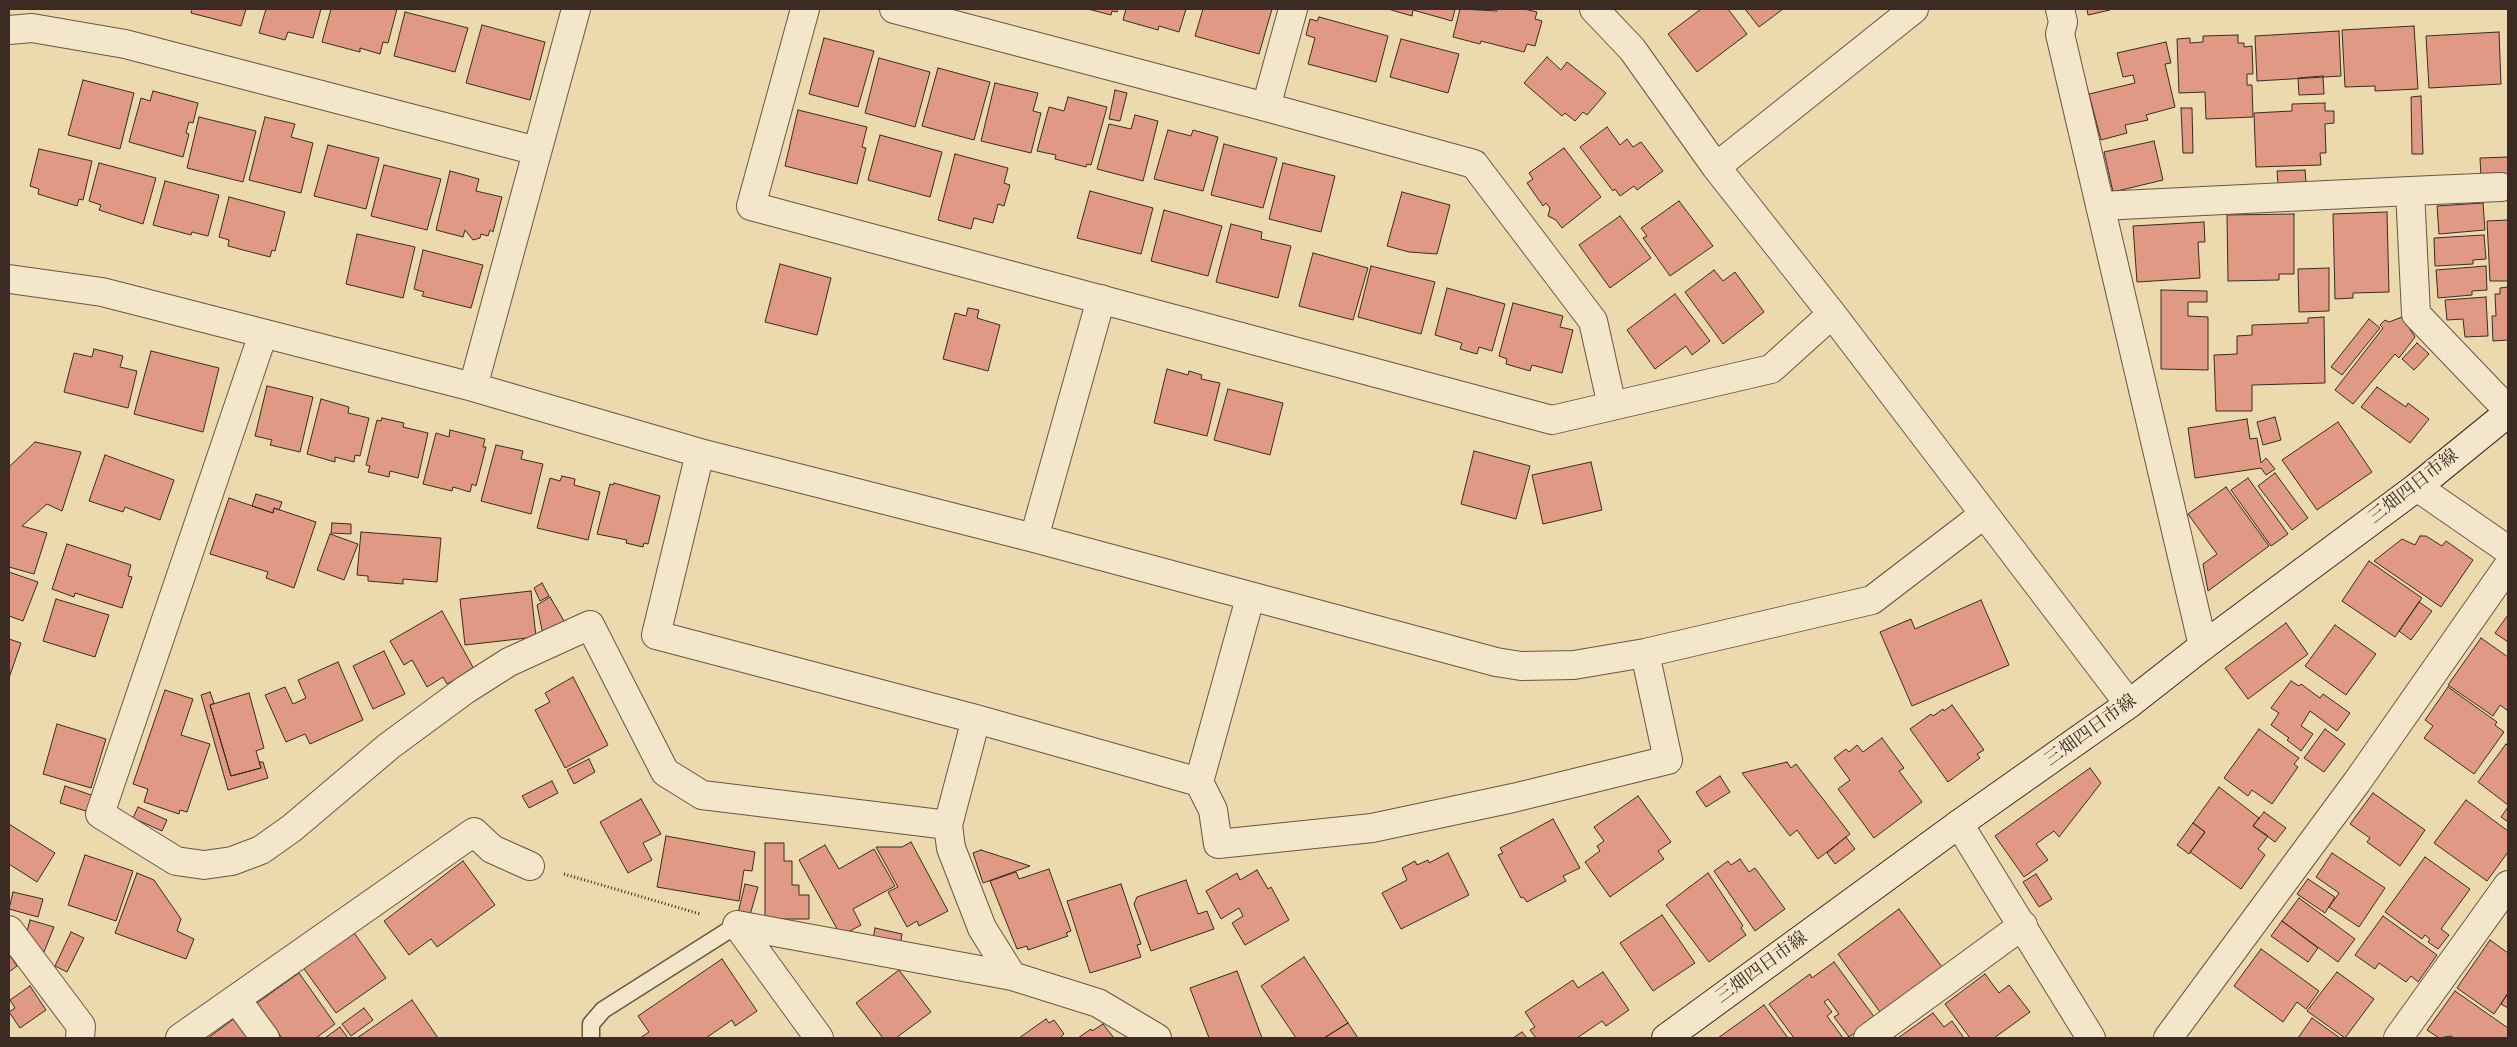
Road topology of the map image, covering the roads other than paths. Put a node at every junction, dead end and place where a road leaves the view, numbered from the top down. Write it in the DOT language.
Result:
graph roads {
  1 [pos="576,9"];
  2 [pos="805,9"];
  3 [pos="894,9"];
  4 [pos="1293,9"];
  5 [pos="1594,9"];
  6 [pos="1914,9"];
  7 [pos="2060,9"];
  8 [pos="9,30"];
  9 [pos="1266,107"];
  10 [pos="537,151"];
  11 [pos="1716,167"];
  12 [pos="2501,188"];
  13 [pos="2410,192"];
  14 [pos="2100,206"];
  15 [pos="9,279"];
  16 [pos="1100,299"];
  17 [pos="1832,314"];
  18 [pos="263,334"];
  19 [pos="473,387"];
  20 [pos="1612,406"];
  21 [pos="2508,411"];
  22 [pos="700,454"];
  23 [pos="2417,487"];
  24 [pos="1983,515"];
  25 [pos="1034,538"];
  26 [pos="2508,550"];
  27 [pos="2508,566"];
  28 [pos="1250,598"];
  29 [pos="2203,646"];
  30 [pos="1645,653"];
  31 [pos="2129,704"];
  32 [pos="976,719"];
  33 [pos="1199,782"];
  34 [pos="1959,824"];
  35 [pos="948,825"];
  36 [pos="530,866"];
  37 [pos="2508,885"];
  38 [pos="737,925"];
  39 [pos="2023,925"];
  40 [pos="9,930"];
  41 [pos="1012,976"];
  42 [pos="237,1000"];
  43 [pos="80,1038"];
  44 [pos="180,1038"];
  45 [pos="265,1038"];
  46 [pos="591,1038"];
  47 [pos="819,1038"];
  48 [pos="1157,1038"];
  49 [pos="1666,1038"];
  50 [pos="1868,1038"];
  51 [pos="2091,1038"];
  52 [pos="2168,1038"];
  53 [pos="2398,1038"];
  1 -- 10 [label="street"];
  2 -- 16 [label="street"];
  3 -- 9 [label="street"];
  4 -- 9 [label="street"];
  5 -- 11 [label="street"];
  6 -- 11 [label="street"];
  7 -- 14 [label="street"];
  8 -- 10 [label="street"];
  9 -- 20 [label="street"];
  10 -- 19 [label="street"];
  11 -- 17 [label="street"];
  12 -- 13 [label="street"];
  13 -- 14 [label="street"];
  13 -- 21 [label="street"];
  14 -- 29 [label="street"];
  15 -- 18 [label="street"];
  16 -- 20 [label="street"];
  16 -- 25 [label="street"];
  17 -- 20 [label="street"];
  17 -- 24 [label="street"];
  18 -- 19 [label="street"];
  18 -- 35 [label="street"];
  19 -- 22 [label="street"];
  21 -- 23 [label="street, 三畑四日市線"];
  22 -- 25 [label="street"];
  22 -- 32 [label="street"];
  23 -- 26 [label="street"];
  23 -- 29 [label="street, 三畑四日市線"];
  24 -- 30 [label="street"];
  24 -- 31 [label="street"];
  25 -- 28 [label="street"];
  27 -- 52 [label="street"];
  28 -- 30 [label="street"];
  28 -- 33 [label="street"];
  29 -- 31 [label="street, 三畑四日市線"];
  30 -- 33 [label="street"];
  31 -- 34 [label="street, 三畑四日市線"];
  32 -- 33 [label="street"];
  32 -- 35 [label="street"];
  34 -- 39 [label="street"];
  34 -- 49 [label="street, 三畑四日市線"];
  35 -- 41 [label="street"];
  36 -- 42 [label="street"];
  37 -- 53 [label="street"];
  38 -- 41 [label="street"];
  38 -- 46 [label="lane"];
  38 -- 47 [label="street"];
  39 -- 50 [label="street"];
  39 -- 51 [label="street"];
  40 -- 43 [label="street"];
  41 -- 48 [label="street"];
  42 -- 44 [label="street"];
  42 -- 45 [label="street"];
}
